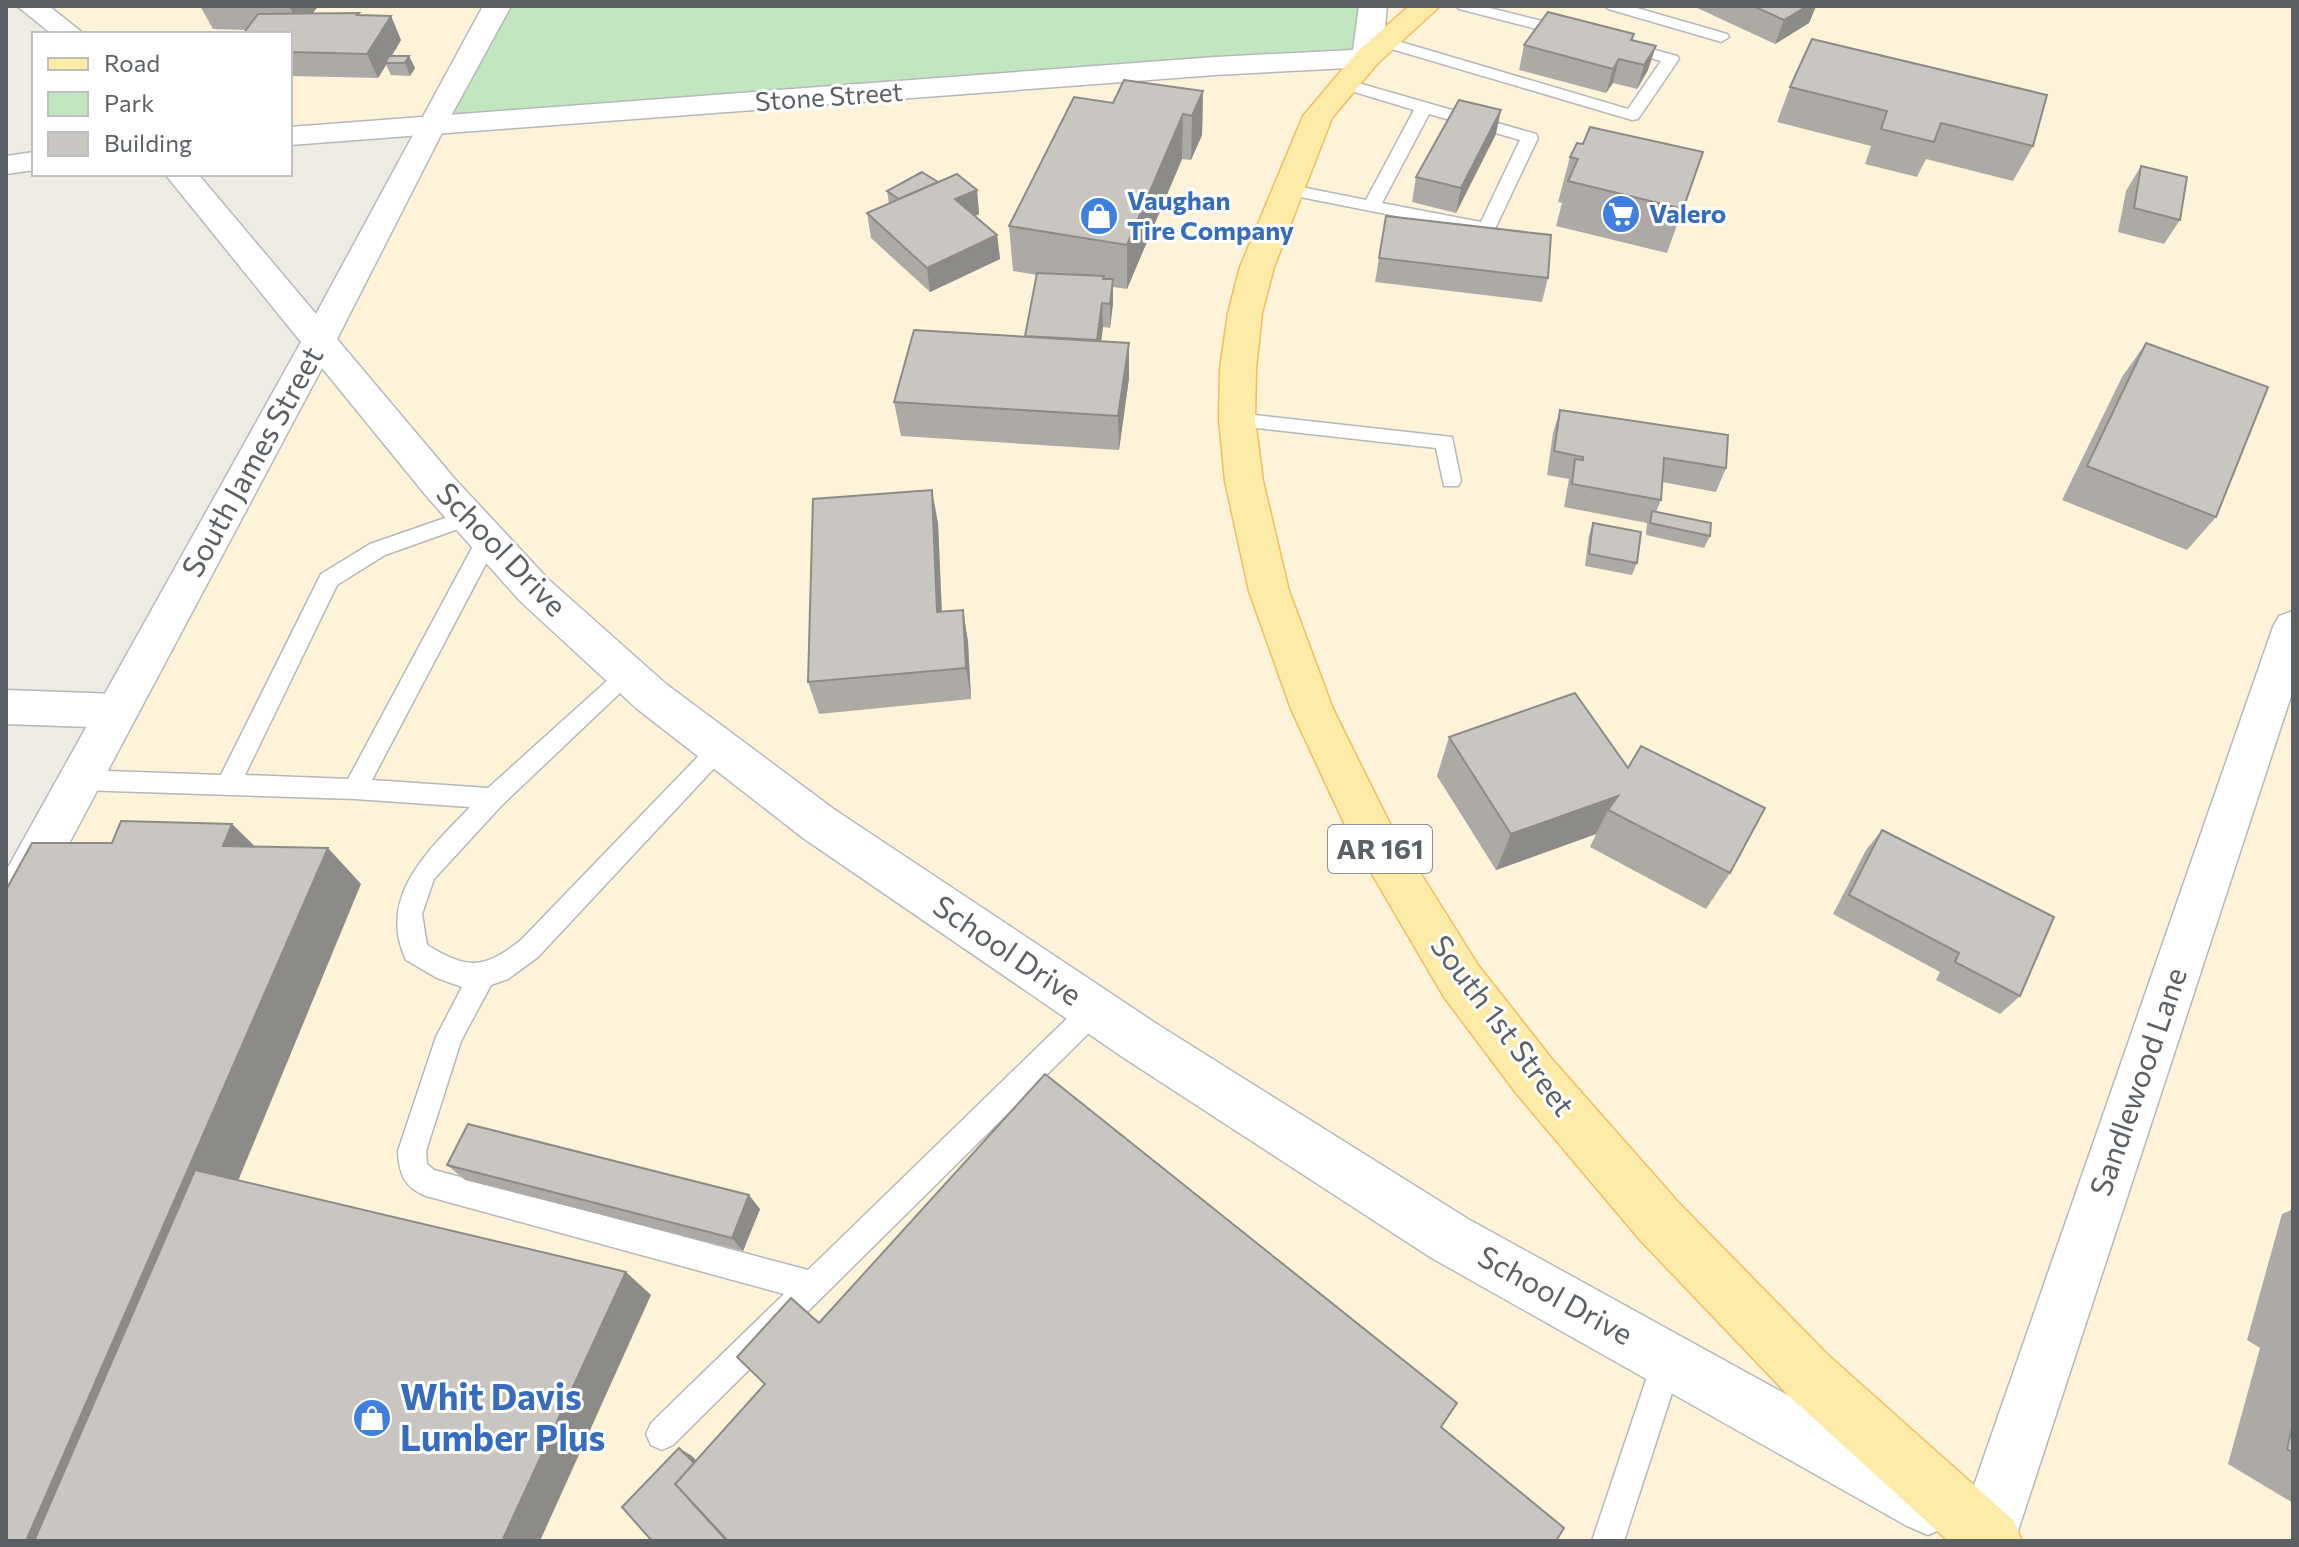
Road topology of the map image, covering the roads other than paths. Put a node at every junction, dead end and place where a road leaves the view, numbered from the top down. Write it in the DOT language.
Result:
graph roads {
  1 [pos="31,6"];
  2 [pos="497,6"];
  3 [pos="1426,6"];
  4 [pos="1464,6"];
  5 [pos="1613,6"];
  6 [pos="67,32"];
  7 [pos="1582,36"];
  8 [pos="1721,37"];
  9 [pos="1612,44"];
  10 [pos="1367,47"];
  11 [pos="1424,107"];
  12 [pos="431,125"];
  13 [pos="292,136"];
  14 [pos="32,161"];
  15 [pos="6,165"];
  16 [pos="183,176"];
  17 [pos="1286,189"];
  18 [pos="1371,206"];
  19 [pos="319,341"];
  20 [pos="1237,420"];
  21 [pos="1451,481"];
  22 [pos="478,529"];
  23 [pos="2293,627"];
  24 [pos="628,675"];
  25 [pos="6,707"];
  26 [pos="117,711"];
  27 [pos="720,749"];
  28 [pos="79,780"];
  29 [pos="228,785"];
  30 [pos="355,789"];
  31 [pos="493,798"];
  32 [pos="6,915"];
  33 [pos="482,976"];
  34 [pos="1094,1010"];
  35 [pos="814,1287"];
  36 [pos="1668,1359"];
  37 [pos="662,1434"];
  38 [pos="1989,1539"];
  39 [pos="1608,1541"];
  1 -- 6 [label="street"];
  2 -- 12 [label="street, South James Street"];
  3 -- 10 [label="main road, South 1st Street / AR 161"];
  4 -- 7 [label="lane"];
  5 -- 8 [label="lane"];
  9 -- 10 [label="lane"];
  10 -- 11 [label="lane"];
  10 -- 12 [label="street, Stone Street"];
  10 -- 17 [label="main road, South 1st Street / AR 161"];
  11 -- 18 [label="lane"];
  11 -- 18 [label="lane"];
  12 -- 13 [label="street, Stone Street"];
  12 -- 19 [label="street, South James Street"];
  14 -- 15 [label="street"];
  16 -- 19 [label="street, School Drive"];
  17 -- 18 [label="lane"];
  17 -- 20 [label="main road, South 1st Street / AR 161"];
  19 -- 22 [label="street, School Drive"];
  19 -- 26 [label="street, South James Street"];
  20 -- 21 [label="lane"];
  20 -- 38 [label="main road, South 1st Street / AR 161"];
  22 -- 24 [label="street, School Drive"];
  22 -- 29 [label="lane"];
  22 -- 30 [label="lane"];
  23 -- 38 [label="street, Sandlewood Lane"];
  24 -- 27 [label="street, School Drive"];
  24 -- 31 [label="lane"];
  25 -- 26 [label="street"];
  26 -- 28 [label="street, South James Street"];
  27 -- 33 [label="lane"];
  27 -- 34 [label="street, School Drive"];
  28 -- 29 [label="lane"];
  28 -- 32 [label="street, South James Street"];
  29 -- 30 [label="lane"];
  30 -- 31 [label="lane"];
  31 -- 33 [label="lane"];
  33 -- 35 [label="lane"];
  34 -- 35 [label="lane"];
  34 -- 36 [label="street, School Drive"];
  35 -- 37 [label="lane"];
  36 -- 38 [label="street, School Drive"];
  36 -- 39 [label="lane"];
}
